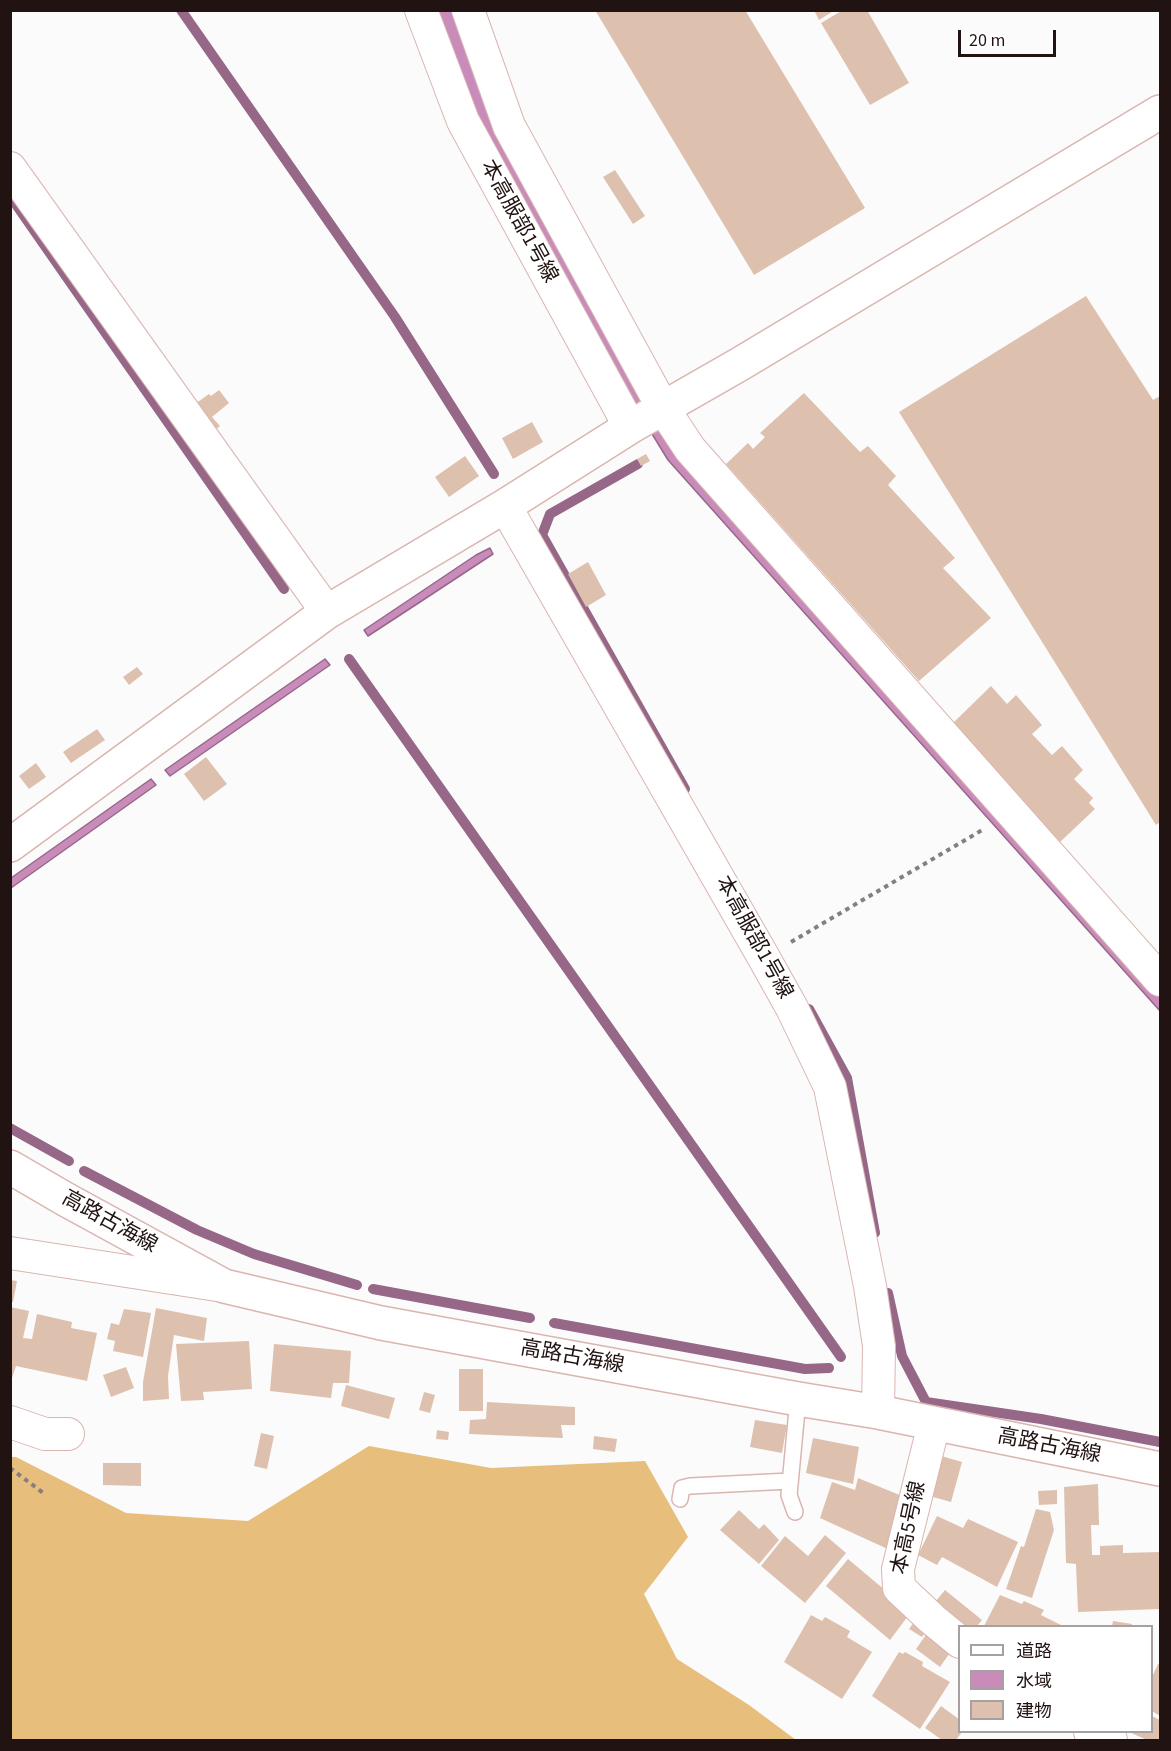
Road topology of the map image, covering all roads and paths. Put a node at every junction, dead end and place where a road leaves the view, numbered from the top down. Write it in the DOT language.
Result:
graph roads {
  1 [pos="421,10"];
  2 [pos="468,10"];
  3 [pos="1161,112"];
  4 [pos="10,168"];
  5 [pos="663,408"];
  6 [pos="630,427"];
  7 [pos="506,506"];
  8 [pos="327,612"];
  9 [pos="990,826"];
  10 [pos="10,845"];
  11 [pos="764,958"];
  12 [pos="1161,980"];
  13 [pos="10,1167"];
  14 [pos="10,1253"];
  15 [pos="224,1286"];
  16 [pos="798,1399"];
  17 [pos="878,1412"];
  18 [pos="10,1422"];
  19 [pos="934,1424"];
  20 [pos="68,1434"];
  21 [pos="10,1468"];
  22 [pos="1161,1469"];
  23 [pos="790,1481"];
  24 [pos="46,1495"];
  25 [pos="680,1499"];
  26 [pos="795,1512"];
  27 [pos="958,1640"];
  28 [pos="1095,1733"];
  29 [pos="1111,1740"];
  1 -- 6 [label="street, 本高服部1号線"];
  2 -- 5 [label="street"];
  3 -- 5 [label="street"];
  4 -- 8 [label="street"];
  5 -- 6 [label="street"];
  5 -- 12 [label="street"];
  6 -- 7 [label="street"];
  7 -- 8 [label="street"];
  7 -- 11 [label="street, 本高服部1号線"];
  8 -- 10 [label="street"];
  9 -- 11 [label="path"];
  11 -- 17 [label="street, 本高服部1号線"];
  13 -- 15 [label="street, 高路古海線"];
  14 -- 15 [label="street"];
  15 -- 16 [label="street, 高路古海線"];
  16 -- 17 [label="street, 高路古海線"];
  16 -- 23 [label="lane"];
  17 -- 19 [label="street, 高路古海線"];
  18 -- 20 [label="street"];
  19 -- 22 [label="street, 高路古海線"];
  19 -- 27 [label="street, 本高5号線"];
  21 -- 24 [label="path"];
  23 -- 25 [label="lane"];
  23 -- 26 [label="lane"];
  28 -- 29 [label="street"];
}
